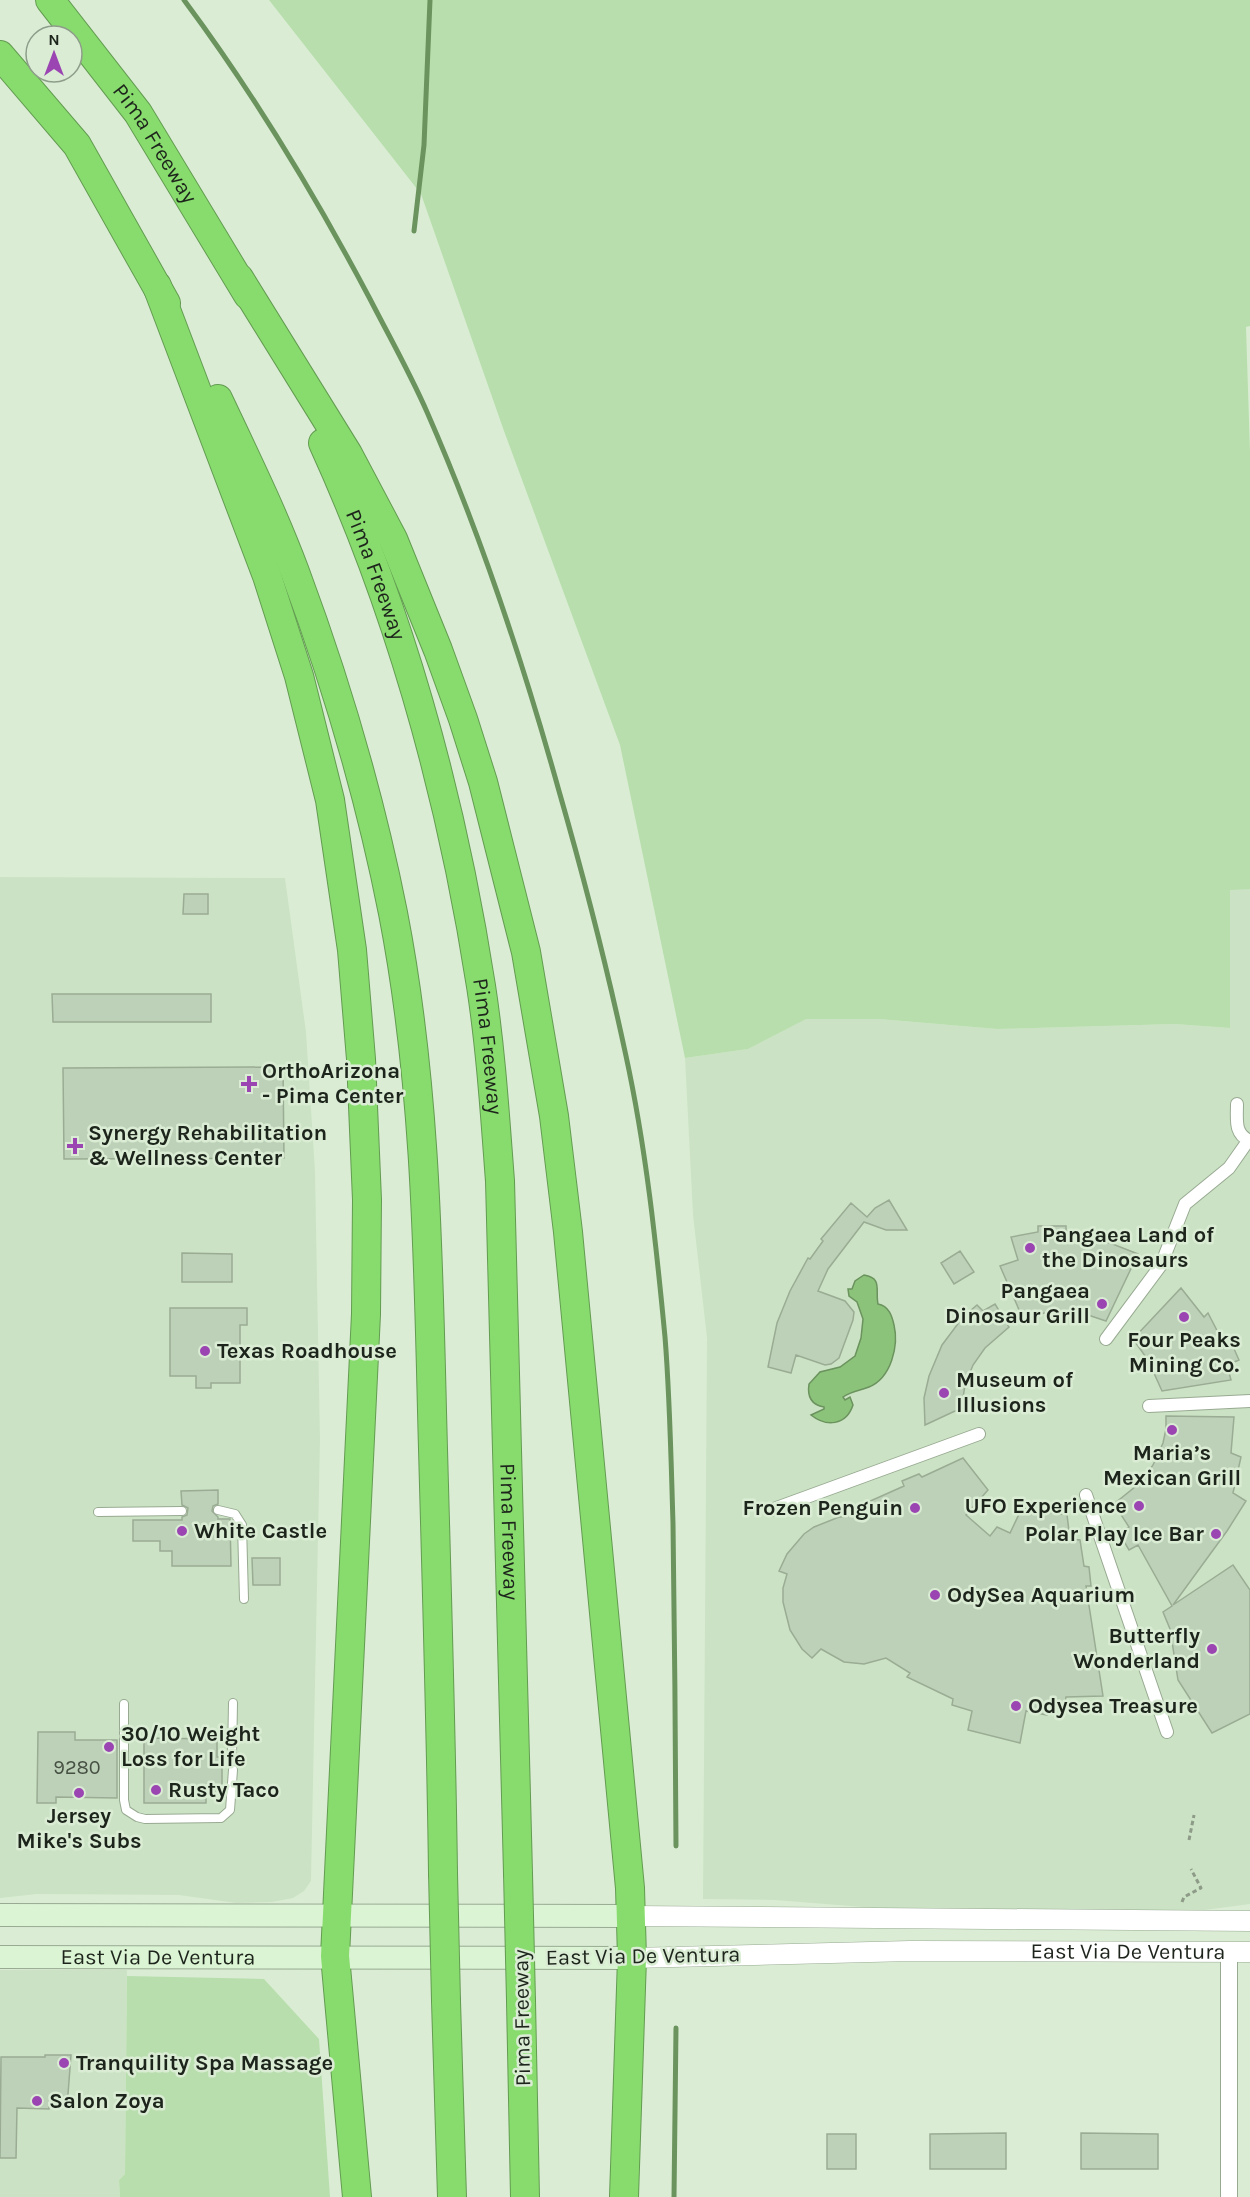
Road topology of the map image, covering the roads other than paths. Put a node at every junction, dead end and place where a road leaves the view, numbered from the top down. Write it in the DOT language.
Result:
graph roads {
  1 [pos="51,0"];
  2 [pos="0,55"];
  3 [pos="239,278"];
  4 [pos="157,286"];
  5 [pos="1237,1104"];
  6 [pos="1249,1141"];
  7 [pos="1106,1339"];
  8 [pos="1250,1401"];
  9 [pos="1149,1406"];
  10 [pos="980,1434"];
  11 [pos="1086,1495"];
  12 [pos="218,1510"];
  13 [pos="771,1510"];
  14 [pos="182,1511"];
  15 [pos="98,1512"];
  16 [pos="243,1599"];
  17 [pos="233,1703"];
  18 [pos="124,1704"];
  19 [pos="1167,1731"];
  20 [pos="232,1757"];
  21 [pos="233,1770"];
  22 [pos="0,1915"];
  23 [pos="336,1915"];
  24 [pos="632,1916"];
  25 [pos="1250,1921"];
  26 [pos="1229,1952"];
  27 [pos="1250,1952"];
  28 [pos="335,1956"];
  29 [pos="0,1957"];
  30 [pos="632,1958"];
  31 [pos="357,2197"];
  32 [pos="452,2197"];
  33 [pos="525,2197"];
  34 [pos="624,2197"];
  35 [pos="1229,2197"];
  1 -- 3 [label="highway, Pima Freeway"];
  2 -- 4 [label="highway"];
  3 -- 24 [label="highway"];
  3 -- 33 [label="highway, Pima Freeway, bridge"];
  4 -- 23 [label="highway"];
  4 -- 32 [label="highway, bridge"];
  5 -- 6 [label="street"];
  6 -- 7 [label="street"];
  8 -- 9 [label="street"];
  10 -- 13 [label="street"];
  11 -- 19 [label="street"];
  12 -- 16 [label="lane"];
  14 -- 15 [label="lane"];
  17 -- 20 [label="lane"];
  18 -- 21 [label="lane"];
  22 -- 23 [label="main road, East Via De Ventura"];
  23 -- 24 [label="main road, East Via De Ventura"];
  23 -- 28 [label="highway"];
  24 -- 25 [label="street, East Via De Ventura"];
  24 -- 30 [label="highway"];
  26 -- 27 [label="street, East Via De Ventura"];
  26 -- 30 [label="street, East Via De Ventura"];
  26 -- 35 [label="street"];
  28 -- 29 [label="main road, East Via De Ventura"];
  28 -- 30 [label="main road, East Via De Ventura"];
  28 -- 31 [label="highway"];
  30 -- 34 [label="highway"];
}
